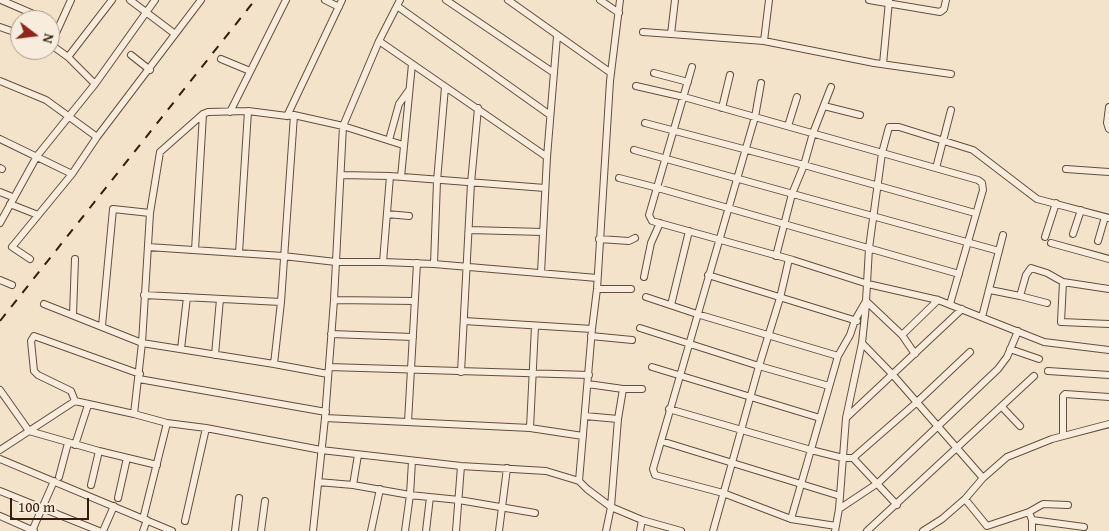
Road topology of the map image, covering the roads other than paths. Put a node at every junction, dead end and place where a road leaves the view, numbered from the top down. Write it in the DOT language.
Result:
graph roads {
  1 [pos="71,0"];
  2 [pos="112,0"];
  3 [pos="130,0"];
  4 [pos="155,0"];
  5 [pos="200,0"];
  6 [pos="286,0"];
  7 [pos="325,0"];
  8 [pos="342,0"];
  9 [pos="446,0"];
  10 [pos="508,0"];
  11 [pos="600,0"];
  12 [pos="620,0"];
  13 [pos="675,0"];
  14 [pos="770,0"];
  15 [pos="869,0"];
  16 [pos="946,0"];
  17 [pos="1,1"];
  18 [pos="889,2"];
  19 [pos="398,3"];
  20 [pos="339,7"];
  21 [pos="23,10"];
  22 [pos="146,12"];
  23 [pos="618,13"];
  24 [pos="60,23"];
  25 [pos="643,32"];
  26 [pos="175,34"];
  27 [pos="671,34"];
  28 [pos="557,36"];
  29 [pos="379,41"];
  30 [pos="764,41"];
  31 [pos="60,51"];
  32 [pos="131,55"];
  33 [pos="68,57"];
  34 [pos="222,59"];
  35 [pos="412,64"];
  36 [pos="883,64"];
  37 [pos="692,67"];
  38 [pos="150,70"];
  39 [pos="250,71"];
  40 [pos="554,73"];
  41 [pos="611,73"];
  42 [pos="654,73"];
  43 [pos="951,74"];
  44 [pos="730,75"];
  45 [pos="0,80"];
  46 [pos="688,82"];
  47 [pos="761,83"];
  48 [pos="95,84"];
  49 [pos="636,86"];
  50 [pos="445,87"];
  51 [pos="831,87"];
  52 [pos="409,90"];
  53 [pos="684,97"];
  54 [pos="796,97"];
  55 [pos="824,106"];
  56 [pos="1109,107"];
  57 [pos="478,108"];
  58 [pos="722,108"];
  59 [pos="951,110"];
  60 [pos="248,111"];
  61 [pos="230,112"];
  62 [pos="203,114"];
  63 [pos="290,115"];
  64 [pos="550,115"];
  65 [pos="860,115"];
  66 [pos="69,116"];
  67 [pos="755,117"];
  68 [pos="644,123"];
  69 [pos="1108,125"];
  70 [pos="343,126"];
  71 [pos="788,126"];
  72 [pos="674,131"];
  73 [pos="813,133"];
  74 [pos="97,137"];
  75 [pos="0,139"];
  76 [pos="389,140"];
  77 [pos="943,141"];
  78 [pos="403,144"];
  79 [pos="634,150"];
  80 [pos="745,150"];
  81 [pos="882,153"];
  82 [pos="37,156"];
  83 [pos="547,156"];
  84 [pos="666,159"];
  85 [pos="804,165"];
  86 [pos="936,168"];
  87 [pos="1066,169"];
  88 [pos="1109,172"];
  89 [pos="72,174"];
  90 [pos="341,175"];
  91 [pos="390,176"];
  92 [pos="401,178"];
  93 [pos="618,178"];
  94 [pos="737,179"];
  95 [pos="437,181"];
  96 [pos="471,184"];
  97 [pos="878,186"];
  98 [pos="545,188"];
  99 [pos="658,188"];
  100 [pos="0,192"];
  101 [pos="792,194"];
  102 [pos="10,196"];
  103 [pos="1056,203"];
  104 [pos="10,204"];
  105 [pos="728,208"];
  106 [pos="1080,210"];
  107 [pos="150,213"];
  108 [pos="387,214"];
  109 [pos="975,214"];
  110 [pos="38,215"];
  111 [pos="409,216"];
  112 [pos="874,217"];
  113 [pos="1107,217"];
  114 [pos="0,223"];
  115 [pos="660,223"];
  116 [pos="785,225"];
  117 [pos="469,230"];
  118 [pos="689,231"];
  119 [pos="542,232"];
  120 [pos="1073,234"];
  121 [pos="1003,235"];
  122 [pos="1045,237"];
  123 [pos="635,238"];
  124 [pos="599,239"];
  125 [pos="719,240"];
  126 [pos="1098,241"];
  127 [pos="967,242"];
  128 [pos="1051,243"];
  129 [pos="148,247"];
  130 [pos="869,248"];
  131 [pos="195,250"];
  132 [pos="999,251"];
  133 [pos="239,253"];
  134 [pos="283,256"];
  135 [pos="776,256"];
  136 [pos="30,259"];
  137 [pos="75,259"];
  138 [pos="789,259"];
  139 [pos="1109,259"];
  140 [pos="336,262"];
  141 [pos="383,262"];
  142 [pos="417,263"];
  143 [pos="434,264"];
  144 [pos="466,267"];
  145 [pos="541,273"];
  146 [pos="959,274"];
  147 [pos="708,276"];
  148 [pos="644,277"];
  149 [pos="597,278"];
  150 [pos="0,280"];
  151 [pos="1063,282"];
  152 [pos="868,284"];
  153 [pos="12,285"];
  154 [pos="597,289"];
  155 [pos="631,289"];
  156 [pos="990,290"];
  157 [pos="1109,290"];
  158 [pos="144,294"];
  159 [pos="646,296"];
  160 [pos="1020,296"];
  161 [pos="187,297"];
  162 [pos="780,298"];
  163 [pos="220,299"];
  164 [pos="334,300"];
  165 [pos="938,300"];
  166 [pos="415,301"];
  167 [pos="866,301"];
  168 [pos="280,302"];
  169 [pos="1047,303"];
  170 [pos="44,304"];
  171 [pos="950,304"];
  172 [pos="671,305"];
  173 [pos="962,309"];
  174 [pos="697,314"];
  175 [pos="73,315"];
  176 [pos="982,316"];
  177 [pos="856,320"];
  178 [pos="464,321"];
  179 [pos="1109,324"];
  180 [pos="864,325"];
  181 [pos="102,326"];
  182 [pos="535,326"];
  183 [pos="640,328"];
  184 [pos="1018,330"];
  185 [pos="592,333"];
  186 [pos="332,334"];
  187 [pos="769,335"];
  188 [pos="902,335"];
  189 [pos="413,337"];
  190 [pos="632,340"];
  191 [pos="142,343"];
  192 [pos="689,343"];
  193 [pos="862,343"];
  194 [pos="181,349"];
  195 [pos="1010,349"];
  196 [pos="1109,350"];
  197 [pos="970,352"];
  198 [pos="915,354"];
  199 [pos="215,355"];
  200 [pos="838,356"];
  201 [pos="1039,359"];
  202 [pos="274,364"];
  203 [pos="759,366"];
  204 [pos="329,367"];
  205 [pos="652,367"];
  206 [pos="411,370"];
  207 [pos="1048,371"];
  208 [pos="461,372"];
  209 [pos="328,374"];
  210 [pos="534,374"];
  211 [pos="1109,374"];
  212 [pos="589,375"];
  213 [pos="893,375"];
  214 [pos="139,376"];
  215 [pos="680,376"];
  216 [pos="1034,376"];
  217 [pos="588,384"];
  218 [pos="829,386"];
  219 [pos="622,389"];
  220 [pos="642,389"];
  221 [pos="0,390"];
  222 [pos="750,397"];
  223 [pos="1109,397"];
  224 [pos="2,399"];
  225 [pos="75,401"];
  226 [pos="916,403"];
  227 [pos="88,405"];
  228 [pos="1002,407"];
  229 [pos="669,409"];
  230 [pos="134,414"];
  231 [pos="326,415"];
  232 [pos="585,416"];
  233 [pos="820,418"];
  234 [pos="846,418"];
  235 [pos="618,419"];
  236 [pos="408,422"];
  237 [pos="167,423"];
  238 [pos="1109,424"];
  239 [pos="938,426"];
  240 [pos="1020,426"];
  241 [pos="206,428"];
  242 [pos="530,428"];
  243 [pos="740,430"];
  244 [pos="29,431"];
  245 [pos="583,436"];
  246 [pos="1063,436"];
  247 [pos="660,441"];
  248 [pos="71,444"];
  249 [pos="957,446"];
  250 [pos="1,447"];
  251 [pos="321,450"];
  252 [pos="811,450"];
  253 [pos="99,451"];
  254 [pos="358,455"];
  255 [pos="127,458"];
  256 [pos="843,458"];
  257 [pos="854,458"];
  258 [pos="0,459"];
  259 [pos="412,461"];
  260 [pos="731,464"];
  261 [pos="157,465"];
  262 [pos="461,466"];
  263 [pos="507,468"];
  264 [pos="983,478"];
  265 [pos="57,479"];
  266 [pos="579,481"];
  267 [pos="318,482"];
  268 [pos="878,483"];
  269 [pos="802,484"];
  270 [pos="91,485"];
  271 [pos="353,485"];
  272 [pos="380,490"];
  273 [pos="0,491"];
  274 [pos="722,493"];
  275 [pos="410,495"];
  276 [pos="840,496"];
  277 [pos="430,497"];
  278 [pos="118,498"];
  279 [pos="239,498"];
  280 [pos="965,499"];
  281 [pos="459,500"];
  282 [pos="265,501"];
  283 [pos="896,504"];
  284 [pos="1068,505"];
  285 [pos="114,506"];
  286 [pos="502,507"];
  287 [pos="612,507"];
  288 [pos="41,509"];
  289 [pos="839,509"];
  290 [pos="1029,512"];
  291 [pos="535,513"];
  292 [pos="0,516"];
  293 [pos="791,519"];
  294 [pos="145,520"];
  295 [pos="642,520"];
  296 [pos="1032,520"];
  297 [pos="185,521"];
  298 [pos="1084,527"];
  299 [pos="836,529"];
  300 [pos="33,531"];
  301 [pos="98,531"];
  302 [pos="103,531"];
  303 [pos="143,531"];
  304 [pos="172,531"];
  305 [pos="235,531"];
  306 [pos="260,531"];
  307 [pos="313,531"];
  308 [pos="371,531"];
  309 [pos="405,531"];
  310 [pos="426,531"];
  311 [pos="456,531"];
  312 [pos="499,531"];
  313 [pos="606,531"];
  314 [pos="640,531"];
  315 [pos="678,531"];
  316 [pos="712,531"];
  317 [pos="867,531"];
  318 [pos="923,531"];
  319 [pos="1032,531"];
  1 -- 24 [label="street"];
  2 -- 33 [label="street"];
  3 -- 22 [label="street"];
  4 -- 22 [label="street"];
  5 -- 26 [label="street"];
  6 -- 39 [label="street"];
  7 -- 20 [label="street"];
  8 -- 20 [label="street"];
  9 -- 40 [label="street"];
  10 -- 28 [label="street"];
  11 -- 23 [label="street"];
  12 -- 23 [label="street"];
  13 -- 27 [label="street"];
  14 -- 30 [label="street"];
  15 -- 18 [label="street"];
  16 -- 18 [label="street"];
  17 -- 21 [label="street"];
  18 -- 36 [label="street"];
  19 -- 29 [label="street"];
  19 -- 64 [label="street"];
  20 -- 63 [label="street"];
  22 -- 26 [label="street"];
  22 -- 48 [label="street"];
  23 -- 41 [label="street"];
  25 -- 27 [label="street"];
  26 -- 38 [label="street"];
  27 -- 30 [label="street"];
  28 -- 40 [label="street"];
  28 -- 41 [label="street"];
  29 -- 35 [label="street"];
  29 -- 70 [label="street"];
  30 -- 36 [label="street"];
  31 -- 33 [label="street"];
  32 -- 38 [label="street"];
  33 -- 48 [label="street"];
  34 -- 39 [label="street"];
  35 -- 50 [label="street"];
  35 -- 52 [label="street"];
  36 -- 43 [label="street"];
  37 -- 46 [label="street"];
  38 -- 74 [label="street"];
  39 -- 61 [label="street"];
  40 -- 64 [label="street"];
  41 -- 124 [label="street"];
  42 -- 46 [label="street"];
  44 -- 58 [label="street"];
  45 -- 66 [label="street"];
  46 -- 53 [label="street"];
  47 -- 67 [label="street"];
  48 -- 66 [label="street"];
  49 -- 53 [label="street"];
  50 -- 57 [label="street"];
  50 -- 95 [label="street"];
  51 -- 55 [label="street"];
  52 -- 76 [label="street"];
  52 -- 78 [label="street"];
  53 -- 58 [label="street"];
  53 -- 72 [label="street"];
  54 -- 71 [label="street"];
  55 -- 65 [label="street"];
  55 -- 73 [label="street"];
  56 -- 69 [label="street"];
  57 -- 83 [label="street"];
  57 -- 96 [label="street"];
  58 -- 67 [label="street"];
  59 -- 77 [label="street"];
  60 -- 61 [label="street"];
  60 -- 63 [label="street"];
  60 -- 133 [label="street"];
  61 -- 62 [label="street"];
  62 -- 107 [label="street"];
  62 -- 131 [label="street"];
  63 -- 70 [label="street"];
  63 -- 134 [label="street"];
  64 -- 83 [label="street"];
  66 -- 74 [label="street"];
  66 -- 82 [label="street"];
  67 -- 71 [label="street"];
  67 -- 80 [label="street"];
  68 -- 72 [label="street"];
  70 -- 76 [label="street"];
  70 -- 90 [label="street"];
  71 -- 73 [label="street"];
  72 -- 80 [label="street"];
  72 -- 84 [label="street"];
  73 -- 81 [label="street"];
  73 -- 85 [label="street"];
  74 -- 89 [label="street"];
  75 -- 82 [label="street"];
  76 -- 78 [label="street"];
  77 -- 81 [label="street"];
  77 -- 86 [label="street"];
  77 -- 103 [label="street"];
  78 -- 92 [label="street"];
  79 -- 84 [label="street"];
  80 -- 85 [label="street"];
  80 -- 94 [label="street"];
  81 -- 86 [label="street"];
  81 -- 97 [label="street"];
  82 -- 89 [label="street"];
  82 -- 104 [label="street"];
  83 -- 98 [label="street"];
  84 -- 94 [label="street"];
  84 -- 99 [label="street"];
  85 -- 97 [label="street"];
  85 -- 101 [label="street"];
  86 -- 109 [label="street"];
  87 -- 88 [label="street"];
  89 -- 110 [label="street"];
  90 -- 91 [label="street"];
  90 -- 140 [label="street"];
  91 -- 92 [label="street"];
  91 -- 108 [label="street"];
  92 -- 95 [label="street"];
  93 -- 99 [label="street"];
  94 -- 101 [label="street"];
  94 -- 105 [label="street"];
  95 -- 96 [label="street"];
  95 -- 143 [label="street"];
  96 -- 98 [label="street"];
  96 -- 117 [label="street"];
  97 -- 109 [label="street"];
  97 -- 112 [label="street"];
  98 -- 119 [label="street"];
  99 -- 105 [label="street"];
  99 -- 115 [label="street"];
  100 -- 102 [label="street"];
  101 -- 112 [label="street"];
  101 -- 116 [label="street"];
  103 -- 106 [label="street"];
  103 -- 122 [label="street"];
  104 -- 110 [label="street"];
  104 -- 114 [label="street"];
  105 -- 116 [label="street"];
  105 -- 125 [label="street"];
  106 -- 113 [label="street"];
  106 -- 120 [label="street"];
  107 -- 129 [label="street"];
  107 -- 181 [label="street"];
  108 -- 111 [label="street"];
  108 -- 141 [label="street"];
  109 -- 127 [label="street"];
  110 -- 136 [label="street"];
  112 -- 127 [label="street"];
  112 -- 130 [label="street"];
  113 -- 126 [label="street"];
  115 -- 118 [label="street"];
  115 -- 148 [label="street"];
  116 -- 130 [label="street"];
  116 -- 135 [label="street"];
  117 -- 119 [label="street"];
  117 -- 144 [label="street"];
  118 -- 125 [label="street"];
  118 -- 172 [label="street"];
  119 -- 145 [label="street"];
  121 -- 132 [label="street"];
  123 -- 124 [label="street"];
  124 -- 149 [label="street"];
  125 -- 135 [label="street"];
  125 -- 147 [label="street"];
  127 -- 132 [label="street"];
  127 -- 146 [label="street"];
  128 -- 139 [label="street"];
  129 -- 131 [label="street"];
  129 -- 158 [label="street"];
  130 -- 146 [label="street"];
  130 -- 152 [label="street"];
  131 -- 133 [label="street"];
  132 -- 156 [label="street"];
  133 -- 134 [label="street"];
  134 -- 140 [label="street"];
  134 -- 168 [label="street"];
  135 -- 138 [label="street"];
  137 -- 175 [label="street"];
  138 -- 152 [label="street"];
  138 -- 162 [label="street"];
  140 -- 141 [label="street"];
  140 -- 164 [label="street"];
  141 -- 142 [label="street"];
  142 -- 143 [label="street"];
  142 -- 166 [label="street"];
  143 -- 144 [label="street"];
  144 -- 145 [label="street"];
  144 -- 178 [label="street"];
  145 -- 149 [label="street"];
  146 -- 171 [label="street"];
  147 -- 162 [label="street"];
  147 -- 174 [label="street"];
  149 -- 154 [label="street"];
  150 -- 153 [label="street"];
  151 -- 157 [label="street"];
  151 -- 160 [label="street"];
  151 -- 179 [label="street"];
  152 -- 165 [label="street"];
  152 -- 167 [label="street"];
  154 -- 155 [label="street"];
  154 -- 185 [label="street"];
  156 -- 160 [label="street"];
  156 -- 176 [label="street"];
  158 -- 161 [label="street"];
  158 -- 191 [label="street"];
  159 -- 172 [label="street"];
  160 -- 169 [label="street"];
  161 -- 163 [label="street"];
  161 -- 194 [label="street"];
  162 -- 177 [label="street"];
  162 -- 187 [label="street"];
  163 -- 168 [label="street"];
  163 -- 199 [label="street"];
  164 -- 166 [label="street"];
  164 -- 186 [label="street"];
  165 -- 171 [label="street"];
  165 -- 188 [label="street"];
  166 -- 189 [label="street"];
  167 -- 177 [label="street"];
  167 -- 180 [label="street"];
  167 -- 188 [label="street"];
  168 -- 202 [label="street"];
  170 -- 175 [label="street"];
  171 -- 173 [label="street"];
  172 -- 174 [label="street"];
  173 -- 176 [label="street"];
  173 -- 198 [label="street"];
  174 -- 187 [label="street"];
  174 -- 192 [label="street"];
  175 -- 181 [label="street"];
  176 -- 184 [label="street"];
  177 -- 180 [label="street"];
  177 -- 200 [label="street"];
  178 -- 182 [label="street"];
  178 -- 208 [label="street"];
  180 -- 193 [label="street"];
  181 -- 191 [label="street"];
  182 -- 185 [label="street"];
  182 -- 210 [label="street"];
  183 -- 192 [label="street"];
  184 -- 195 [label="street"];
  184 -- 196 [label="street"];
  185 -- 190 [label="street"];
  185 -- 212 [label="street"];
  186 -- 189 [label="street"];
  186 -- 204 [label="street"];
  187 -- 200 [label="street"];
  187 -- 203 [label="street"];
  188 -- 198 [label="street"];
  189 -- 206 [label="street"];
  191 -- 194 [label="street"];
  191 -- 214 [label="street"];
  192 -- 203 [label="street"];
  192 -- 215 [label="street"];
  193 -- 213 [label="street"];
  193 -- 234 [label="street"];
  194 -- 199 [label="street"];
  195 -- 201 [label="street"];
  195 -- 239 [label="street"];
  197 -- 226 [label="street"];
  198 -- 213 [label="street"];
  199 -- 202 [label="street"];
  200 -- 218 [label="street"];
  202 -- 209 [label="street"];
  203 -- 218 [label="street"];
  203 -- 222 [label="street"];
  204 -- 206 [label="street"];
  204 -- 209 [label="street"];
  205 -- 215 [label="street"];
  206 -- 208 [label="street"];
  206 -- 236 [label="street"];
  207 -- 211 [label="street"];
  208 -- 210 [label="street"];
  209 -- 231 [label="street"];
  210 -- 212 [label="street"];
  210 -- 242 [label="street"];
  212 -- 217 [label="street"];
  213 -- 226 [label="street"];
  213 -- 234 [label="street"];
  214 -- 225 [label="street"];
  214 -- 230 [label="street"];
  214 -- 231 [label="street"];
  215 -- 222 [label="street"];
  215 -- 229 [label="street"];
  216 -- 228 [label="street"];
  217 -- 219 [label="street"];
  217 -- 232 [label="street"];
  218 -- 233 [label="street"];
  219 -- 220 [label="street"];
  219 -- 235 [label="street"];
  221 -- 224 [label="street"];
  222 -- 233 [label="street"];
  222 -- 243 [label="street"];
  223 -- 246 [label="street"];
  224 -- 244 [label="street"];
  225 -- 227 [label="street"];
  225 -- 244 [label="street"];
  226 -- 239 [label="street"];
  226 -- 257 [label="street"];
  227 -- 230 [label="street"];
  227 -- 248 [label="street"];
  228 -- 240 [label="street"];
  228 -- 249 [label="street"];
  229 -- 243 [label="street"];
  229 -- 247 [label="street"];
  230 -- 237 [label="street"];
  231 -- 236 [label="street"];
  231 -- 251 [label="street"];
  232 -- 235 [label="street"];
  232 -- 245 [label="street"];
  233 -- 252 [label="street"];
  234 -- 256 [label="street"];
  235 -- 287 [label="street"];
  236 -- 242 [label="street"];
  237 -- 241 [label="street"];
  237 -- 261 [label="street"];
  238 -- 246 [label="street"];
  239 -- 249 [label="street"];
  239 -- 268 [label="street"];
  241 -- 251 [label="street"];
  241 -- 297 [label="street"];
  242 -- 245 [label="street"];
  243 -- 252 [label="street"];
  243 -- 260 [label="street"];
  244 -- 248 [label="street"];
  244 -- 250 [label="street"];
  245 -- 266 [label="street"];
  246 -- 264 [label="street"];
  247 -- 260 [label="street"];
  247 -- 274 [label="street"];
  248 -- 253 [label="street"];
  248 -- 265 [label="street"];
  249 -- 264 [label="street"];
  249 -- 283 [label="street"];
  251 -- 254 [label="street"];
  251 -- 267 [label="street"];
  252 -- 256 [label="street"];
  252 -- 269 [label="street"];
  253 -- 255 [label="street"];
  253 -- 270 [label="street"];
  254 -- 259 [label="street"];
  254 -- 271 [label="street"];
  255 -- 261 [label="street"];
  255 -- 278 [label="street"];
  256 -- 257 [label="street"];
  256 -- 276 [label="street"];
  257 -- 268 [label="street"];
  258 -- 265 [label="street"];
  259 -- 262 [label="street"];
  259 -- 275 [label="street"];
  260 -- 269 [label="street"];
  260 -- 274 [label="street"];
  261 -- 294 [label="street"];
  262 -- 263 [label="street"];
  262 -- 281 [label="street"];
  263 -- 266 [label="street"];
  263 -- 286 [label="street"];
  264 -- 280 [label="street"];
  265 -- 285 [label="street"];
  265 -- 288 [label="street"];
  266 -- 287 [label="street"];
  267 -- 271 [label="street"];
  267 -- 307 [label="street"];
  268 -- 283 [label="street"];
  268 -- 289 [label="street"];
  269 -- 276 [label="street"];
  269 -- 293 [label="street"];
  271 -- 272 [label="street"];
  272 -- 275 [label="street"];
  272 -- 308 [label="street"];
  273 -- 288 [label="street"];
  274 -- 293 [label="street"];
  274 -- 316 [label="street"];
  275 -- 277 [label="street"];
  275 -- 309 [label="street"];
  276 -- 289 [label="street"];
  277 -- 281 [label="street"];
  277 -- 310 [label="street"];
  279 -- 305 [label="street"];
  280 -- 290 [label="street"];
  280 -- 318 [label="street"];
  281 -- 286 [label="street"];
  281 -- 311 [label="street"];
  282 -- 306 [label="street"];
  283 -- 317 [label="street"];
  284 -- 290 [label="street"];
  285 -- 294 [label="street"];
  285 -- 302 [label="street"];
  286 -- 291 [label="street"];
  286 -- 312 [label="street"];
  287 -- 295 [label="street"];
  287 -- 313 [label="street"];
  288 -- 300 [label="street"];
  288 -- 301 [label="street"];
  289 -- 299 [label="street"];
  290 -- 296 [label="street"];
  292 -- 300 [label="street"];
  293 -- 299 [label="street"];
  294 -- 303 [label="street"];
  294 -- 304 [label="street"];
  295 -- 314 [label="street"];
  295 -- 315 [label="street"];
  296 -- 298 [label="street"];
  296 -- 319 [label="street"];
}
